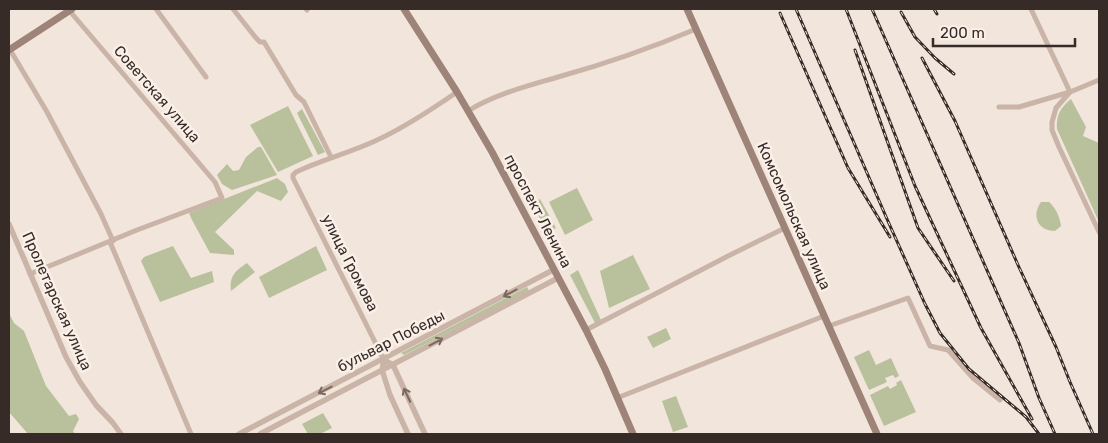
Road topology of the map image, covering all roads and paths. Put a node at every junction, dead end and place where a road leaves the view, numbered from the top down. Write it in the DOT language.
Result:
graph roads {
  1 [pos="70,9"];
  2 [pos="156,9"];
  3 [pos="233,9"];
  4 [pos="404,9"];
  5 [pos="687,9"];
  6 [pos="1031,9"];
  7 [pos="696,29"];
  8 [pos="9,49"];
  9 [pos="206,77"];
  10 [pos="1099,80"];
  11 [pos="457,92"];
  12 [pos="1070,92"];
  13 [pos="999,107"];
  14 [pos="468,111"];
  15 [pos="331,157"];
  16 [pos="9,224"];
  17 [pos="785,228"];
  18 [pos="1099,232"];
  19 [pos="111,242"];
  20 [pos="554,270"];
  21 [pos="30,274"];
  22 [pos="558,278"];
  23 [pos="824,316"];
  24 [pos="829,326"];
  25 [pos="586,330"];
  26 [pos="384,360"];
  27 [pos="393,365"];
  28 [pos="382,370"];
  29 [pos="617,398"];
  30 [pos="1000,400"];
  31 [pos="289,408"];
  32 [pos="293,416"];
  33 [pos="254,427"];
  34 [pos="121,434"];
  35 [pos="191,434"];
  36 [pos="240,434"];
  37 [pos="259,434"];
  38 [pos="408,434"];
  39 [pos="425,434"];
  40 [pos="633,434"];
  41 [pos="877,434"];
  1 -- 8 [label="main road"];
  1 -- 19 [label="street, Советская улица"];
  2 -- 9 [label="street"];
  3 -- 15 [label="street"];
  4 -- 11 [label="main road, проспект Ленина"];
  5 -- 7 [label="main road, Комсомольская улица"];
  6 -- 12 [label="street"];
  7 -- 14 [label="street"];
  7 -- 17 [label="main road, Комсомольская улица"];
  8 -- 19 [label="street"];
  10 -- 12 [label="street"];
  11 -- 14 [label="main road, проспект Ленина"];
  11 -- 15 [label="street"];
  12 -- 13 [label="street"];
  12 -- 18 [label="street"];
  14 -- 20 [label="main road, проспект Ленина"];
  15 -- 26 [label="street, улица Громова"];
  16 -- 21 [label="street, Пролетарская улица"];
  17 -- 23 [label="main road, Комсомольская улица"];
  17 -- 25 [label="street"];
  19 -- 21 [label="street"];
  19 -- 35 [label="street"];
  20 -- 22 [label="main road, проспект Ленина"];
  20 -- 26 [label="street, бульвар Победы, one-way"];
  21 -- 34 [label="street, Пролетарская улица"];
  22 -- 25 [label="main road, проспект Ленина"];
  27 -- 22 [label="street, бульвар Победы, one-way"];
  23 -- 24 [label="main road, Комсомольская улица"];
  23 -- 29 [label="street"];
  24 -- 30 [label="street"];
  24 -- 41 [label="main road, Комсомольская улица"];
  25 -- 29 [label="main road, проспект Ленина"];
  26 -- 27 [label="street"];
  26 -- 28 [label="street"];
  26 -- 31 [label="street, бульвар Победы, one-way"];
  27 -- 28 [label="street, бульвар Победы"];
  39 -- 27 [label="street, one-way"];
  28 -- 32 [label="street, бульвар Победы"];
  28 -- 38 [label="street"];
  29 -- 40 [label="main road, проспект Ленина"];
  31 -- 32 [label="street"];
  31 -- 33 [label="street, бульвар Победы"];
  32 -- 37 [label="street, бульвар Победы"];
  33 -- 36 [label="street, бульвар Победы"];
  33 -- 37 [label="street"];
}
